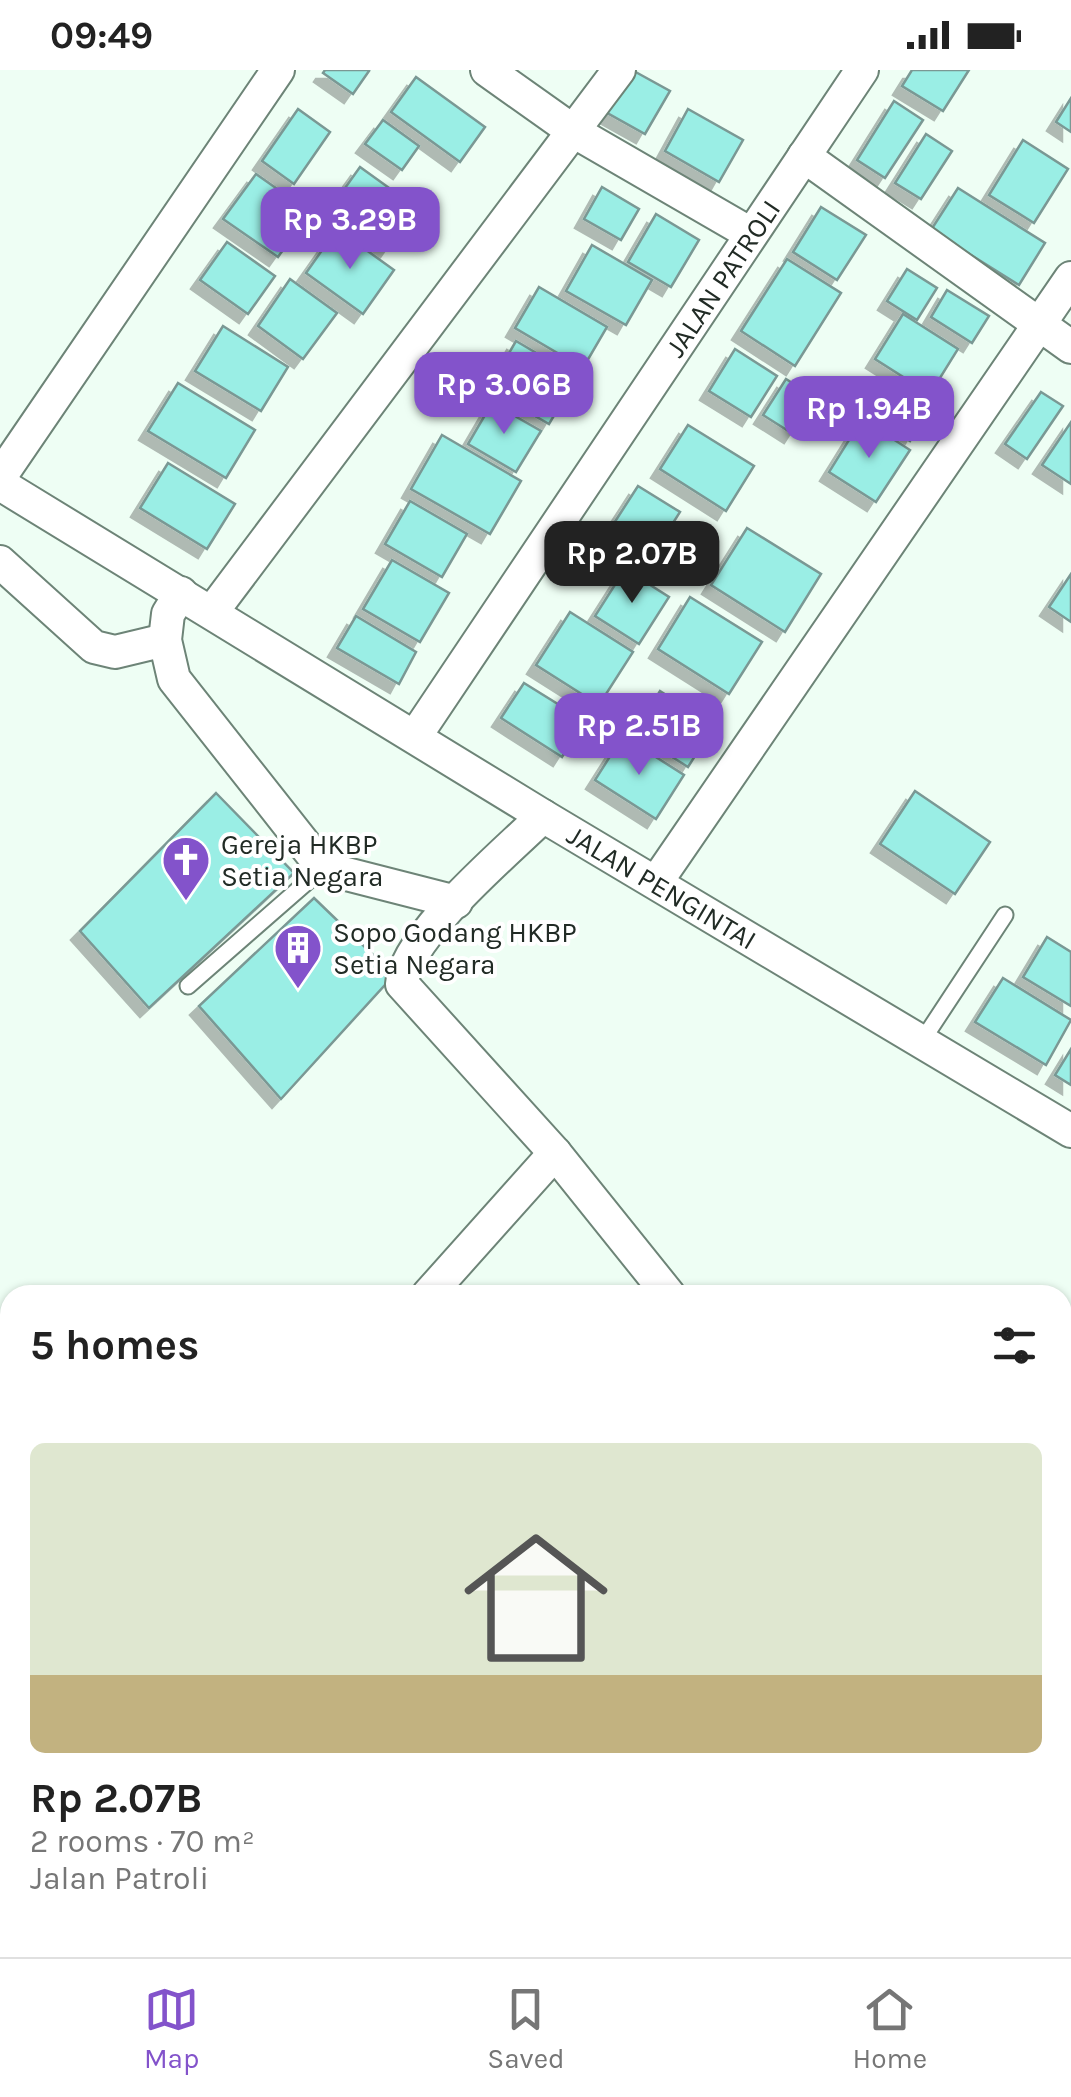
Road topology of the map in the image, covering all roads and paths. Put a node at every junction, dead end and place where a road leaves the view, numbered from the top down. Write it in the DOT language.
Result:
graph roads {
  1 [pos="278,70"];
  2 [pos="487,70"];
  3 [pos="618,70"];
  4 [pos="862,70"];
  5 [pos="573,131"];
  6 [pos="804,156"];
  7 [pos="752,234"];
  8 [pos="1071,278"];
  9 [pos="1039,325"];
  10 [pos="1071,348"];
  11 [pos="0,480"];
  12 [pos="0,562"];
  13 [pos="180,592"];
  14 [pos="212,612"];
  15 [pos="165,640"];
  16 [pos="416,735"];
  17 [pos="544,816"];
  18 [pos="322,868"];
  19 [pos="657,881"];
  20 [pos="456,902"];
  21 [pos="1005,915"];
  22 [pos="188,986"];
  23 [pos="922,1041"];
  24 [pos="1071,1131"];
  25 [pos="555,1153"];
  26 [pos="437,1285"];
  27 [pos="662,1285"];
  1 -- 11 [label="street"];
  2 -- 5 [label="street"];
  3 -- 5 [label="street"];
  4 -- 6 [label="street, JALAN PATROLI"];
  5 -- 7 [label="street"];
  5 -- 14 [label="street"];
  6 -- 7 [label="street, JALAN PATROLI"];
  6 -- 9 [label="street"];
  7 -- 16 [label="street, JALAN PATROLI"];
  8 -- 9 [label="street"];
  9 -- 10 [label="street"];
  9 -- 19 [label="street"];
  11 -- 13 [label="street, JALAN PENGINTAI"];
  12 -- 15 [label="street"];
  13 -- 14 [label="street, JALAN PENGINTAI"];
  13 -- 15 [label="street"];
  14 -- 16 [label="street, JALAN PENGINTAI"];
  15 -- 18 [label="street"];
  16 -- 17 [label="street, JALAN PENGINTAI"];
  17 -- 19 [label="street, JALAN PENGINTAI"];
  17 -- 20 [label="street"];
  18 -- 20 [label="street"];
  18 -- 22 [label="lane"];
  19 -- 23 [label="street, JALAN PENGINTAI"];
  20 -- 25 [label="street"];
  21 -- 23 [label="lane"];
  23 -- 24 [label="street, JALAN PENGINTAI"];
  25 -- 26 [label="street"];
  25 -- 27 [label="street"];
}
